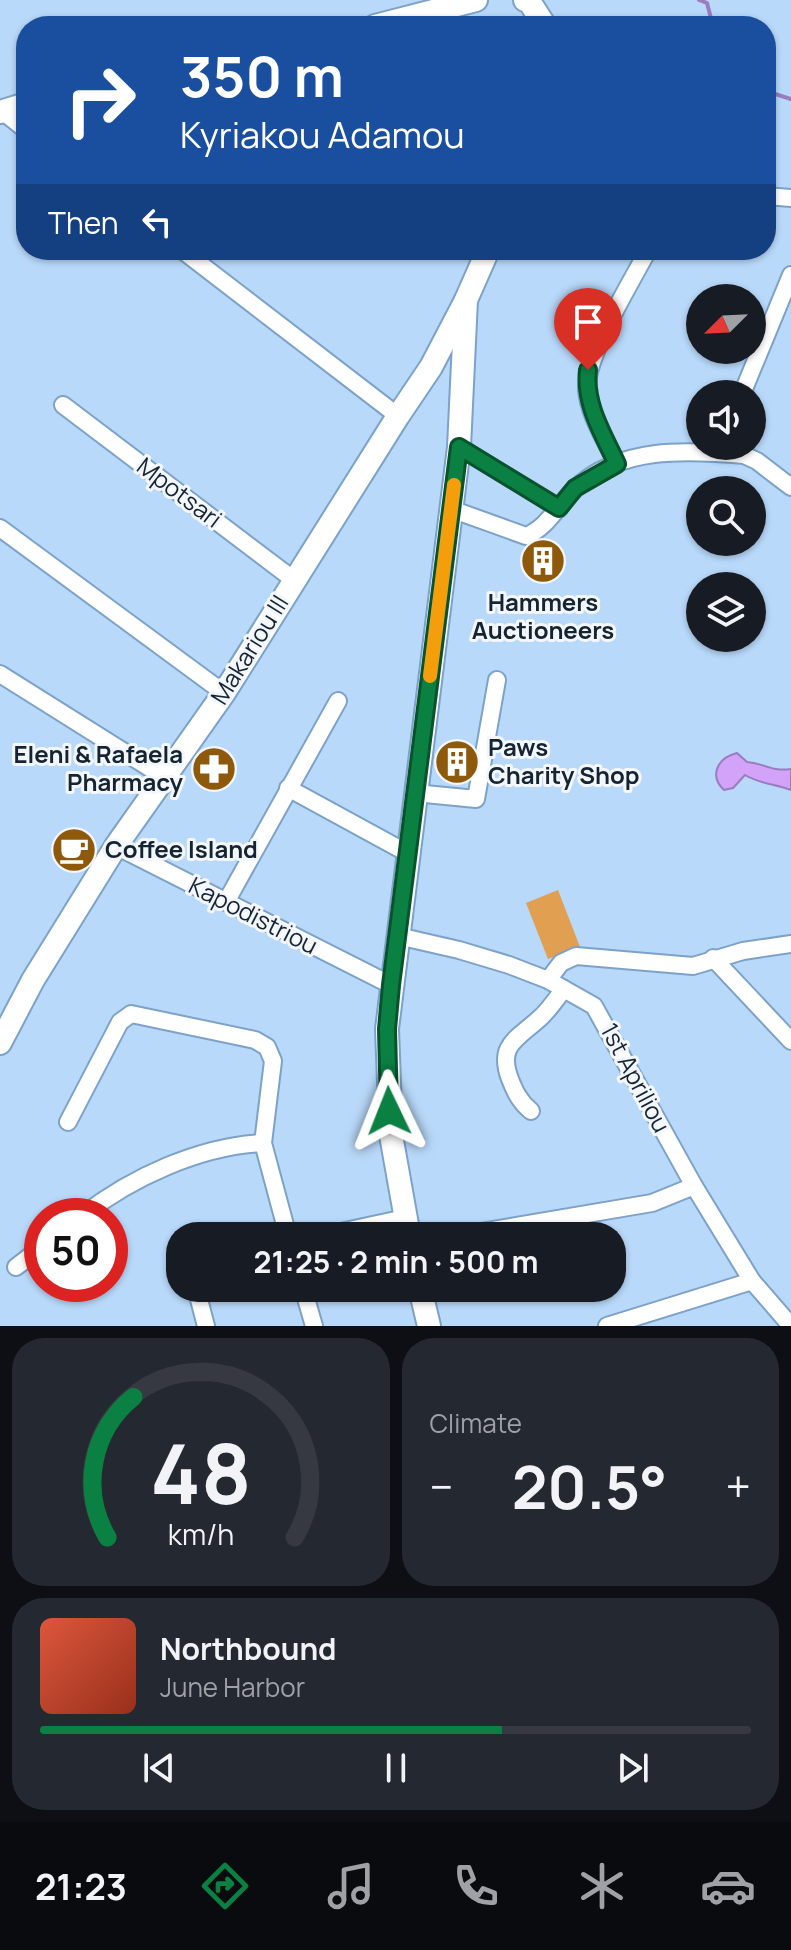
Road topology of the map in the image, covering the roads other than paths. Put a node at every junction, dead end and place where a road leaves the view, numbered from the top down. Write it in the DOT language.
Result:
graph roads {
  1 [pos="476,0"];
  2 [pos="525,0"];
  3 [pos="414,16"];
  4 [pos="540,16"];
  5 [pos="195,260"];
  6 [pos="484,260"];
  7 [pos="643,260"];
  8 [pos="791,275"];
  9 [pos="466,300"];
  10 [pos="431,367"];
  11 [pos="748,380"];
  12 [pos="462,390"];
  13 [pos="63,405"];
  14 [pos="398,416"];
  15 [pos="459,447"];
  16 [pos="686,452"];
  17 [pos="755,460"];
  18 [pos="617,464"];
  19 [pos="789,482"];
  20 [pos="559,508"];
  21 [pos="451,509"];
  22 [pos="0,528"];
  23 [pos="294,580"];
  24 [pos="0,674"];
  25 [pos="497,680"];
  26 [pos="224,693"];
  27 [pos="338,701"];
  28 [pos="164,777"];
  29 [pos="288,788"];
  30 [pos="415,793"];
  31 [pos="116,846"];
  32 [pos="409,854"];
  33 [pos="226,902"];
  34 [pos="398,936"];
  35 [pos="791,944"];
  36 [pos="713,958"];
  37 [pos="548,980"];
  38 [pos="391,985"];
  39 [pos="564,989"];
  40 [pos="791,1041"];
  41 [pos="0,1043"];
  42 [pos="531,1111"];
  43 [pos="68,1122"];
  44 [pos="263,1143"];
  45 [pos="694,1186"];
  46 [pos="109,1198"];
  47 [pos="284,1222"];
  48 [pos="406,1222"];
  49 [pos="540,1222"];
  50 [pos="24,1261"];
  51 [pos="16,1267"];
  52 [pos="752,1281"];
  53 [pos="200,1302"];
  54 [pos="306,1302"];
  55 [pos="423,1302"];
  56 [pos="665,1318"];
  57 [pos="310,1325"];
  58 [pos="206,1326"];
  59 [pos="429,1326"];
  60 [pos="607,1326"];
  61 [pos="791,1326"];
  1 -- 3 [label="main road"];
  2 -- 4 [label="main road"];
  5 -- 14 [label="street"];
  6 -- 9 [label="main road, Makariou III"];
  7 -- 18 [label="street"];
  8 -- 11 [label="street"];
  9 -- 10 [label="main road, Makariou III"];
  9 -- 12 [label="main road"];
  10 -- 12 [label="main road"];
  10 -- 14 [label="main road, Makariou III"];
  12 -- 15 [label="main road"];
  13 -- 23 [label="street, Mpotsari"];
  14 -- 23 [label="main road, Makariou III"];
  15 -- 20 [label="street"];
  15 -- 21 [label="main road"];
  16 -- 18 [label="street"];
  17 -- 19 [label="street"];
  18 -- 20 [label="street"];
  20 -- 21 [label="street"];
  21 -- 30 [label="main road"];
  22 -- 26 [label="street"];
  23 -- 26 [label="main road, Makariou III"];
  24 -- 28 [label="street"];
  25 -- 30 [label="street"];
  26 -- 28 [label="main road, Makariou III"];
  27 -- 29 [label="street"];
  28 -- 31 [label="main road, Makariou III"];
  29 -- 32 [label="street"];
  29 -- 33 [label="street"];
  30 -- 32 [label="main road"];
  31 -- 33 [label="street, Kapodistriou"];
  31 -- 41 [label="main road, Makariou III"];
  32 -- 34 [label="main road"];
  33 -- 38 [label="street, Kapodistriou"];
  34 -- 37 [label="street, 1st Apriliou"];
  34 -- 38 [label="main road"];
  35 -- 36 [label="street"];
  36 -- 37 [label="street"];
  36 -- 40 [label="street"];
  37 -- 39 [label="street, 1st Apriliou"];
  38 -- 48 [label="main road"];
  39 -- 42 [label="street"];
  39 -- 45 [label="street, 1st Apriliou"];
  43 -- 44 [label="street"];
  44 -- 46 [label="street"];
  44 -- 47 [label="street"];
  45 -- 49 [label="street"];
  45 -- 52 [label="street, 1st Apriliou"];
  50 -- 51 [label="street"];
  52 -- 56 [label="street"];
  52 -- 61 [label="street, 1st Apriliou"];
  53 -- 58 [label="street"];
  54 -- 57 [label="street"];
  55 -- 59 [label="main road"];
  56 -- 60 [label="street"];
}
